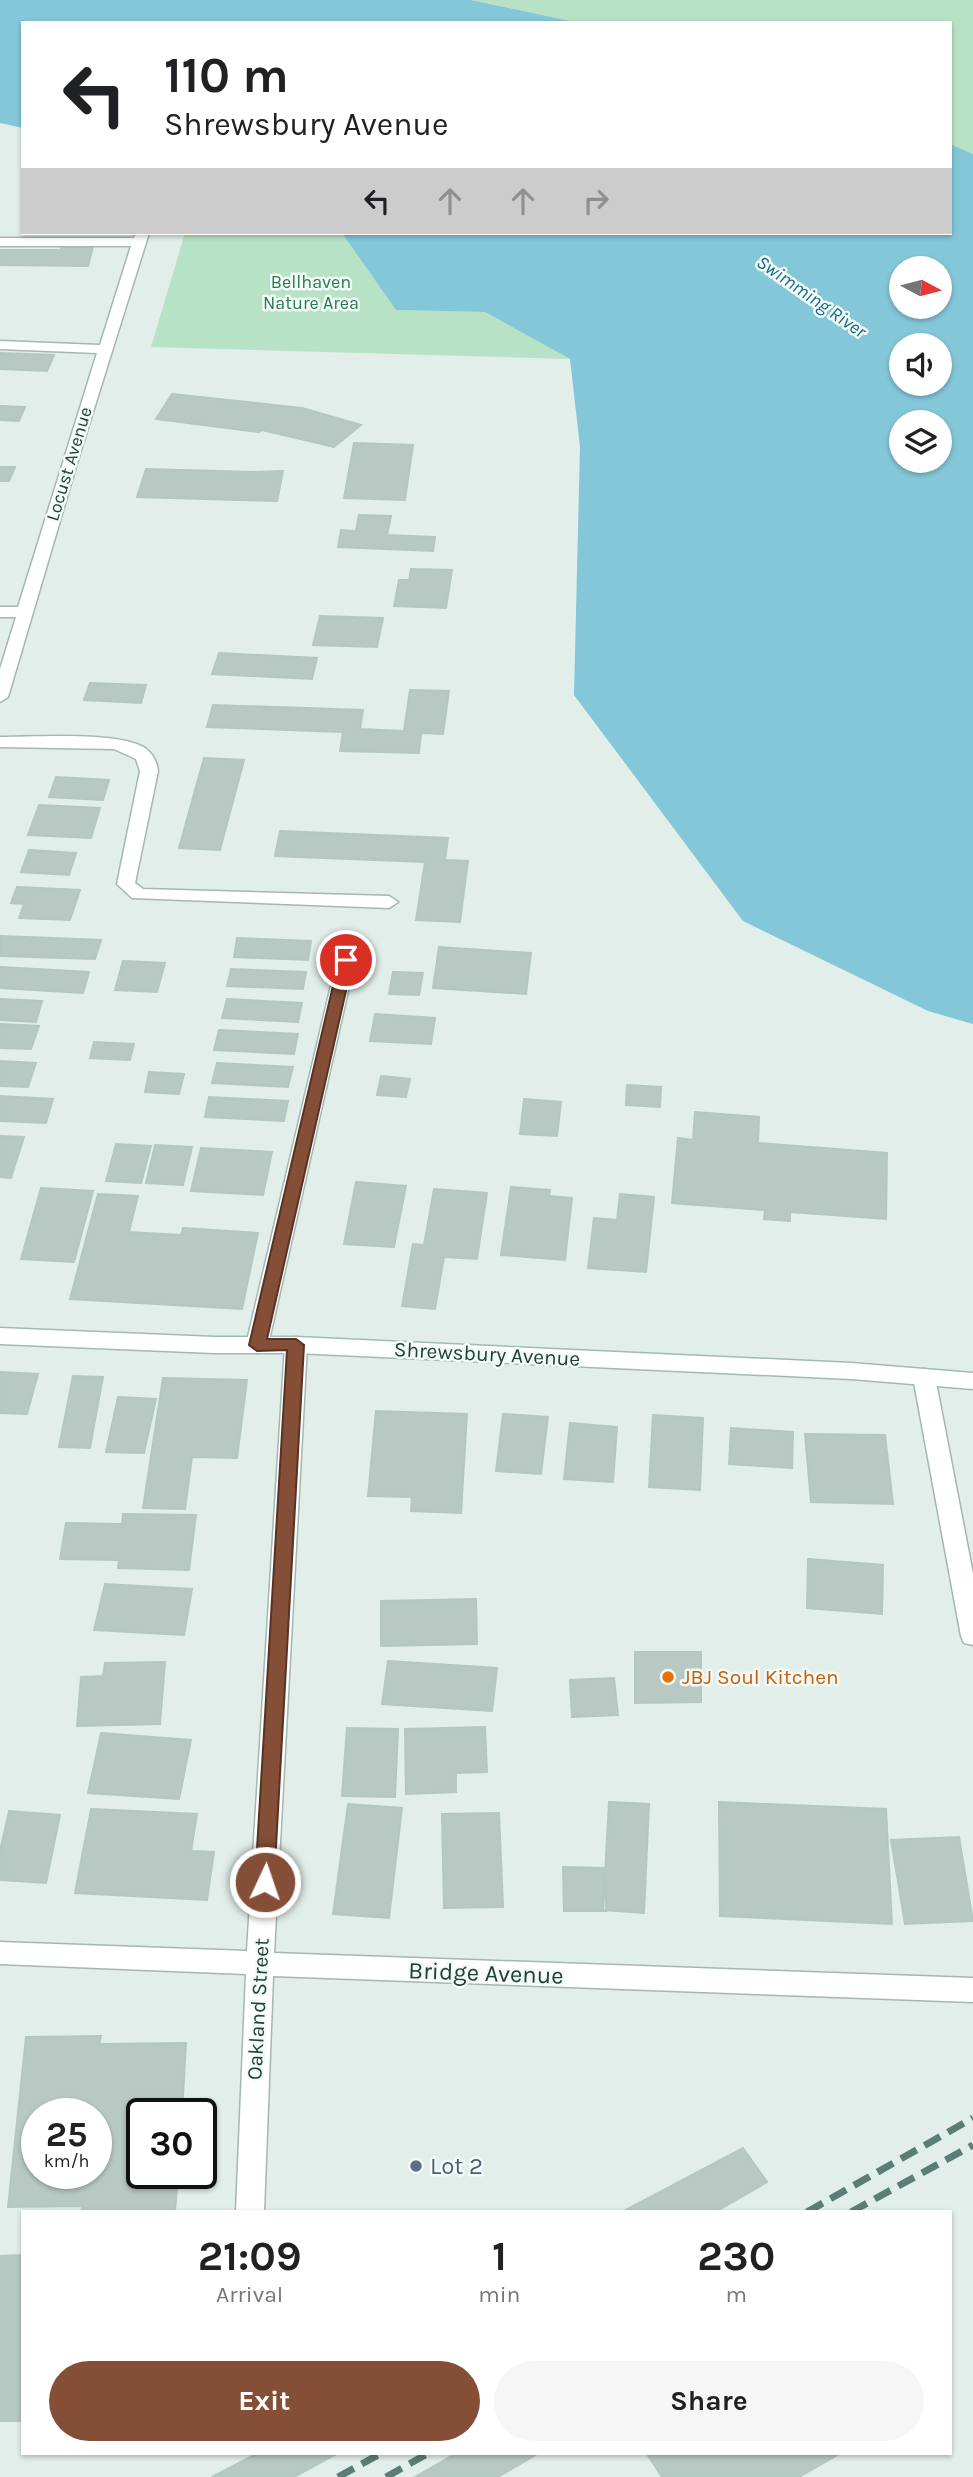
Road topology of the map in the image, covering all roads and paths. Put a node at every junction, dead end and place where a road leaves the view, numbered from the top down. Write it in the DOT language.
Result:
graph roads {
  1 [pos="140,237"];
  2 [pos="0,242"];
  3 [pos="0,345"];
  4 [pos="105,349"];
  5 [pos="0,612"];
  6 [pos="24,612"];
  7 [pos="0,697"];
  8 [pos="0,742"];
  9 [pos="389,902"];
  10 [pos="347,944"];
  11 [pos="0,1336"];
  12 [pos="257,1345"];
  13 [pos="296,1345"];
  14 [pos="924,1377"];
  15 [pos="973,1381"];
  16 [pos="973,1636"];
  17 [pos="0,1952"];
  18 [pos="260,1963"];
  19 [pos="973,1990"];
  20 [pos="250,2210"];
  1 -- 2 [label="street"];
  1 -- 4 [label="street, Locust Avenue"];
  3 -- 4 [label="street"];
  4 -- 6 [label="street, Locust Avenue"];
  5 -- 6 [label="street"];
  6 -- 7 [label="street, Locust Avenue"];
  8 -- 9 [label="street"];
  10 -- 12 [label="street"];
  11 -- 12 [label="street, Shrewsbury Avenue"];
  12 -- 13 [label="street, Shrewsbury Avenue"];
  13 -- 14 [label="street, Shrewsbury Avenue"];
  13 -- 18 [label="street, Oakland Street"];
  14 -- 15 [label="street, Shrewsbury Avenue"];
  14 -- 16 [label="street"];
  17 -- 18 [label="street, Bridge Avenue"];
  18 -- 19 [label="street, Bridge Avenue"];
  18 -- 20 [label="street, Oakland Street"];
}
